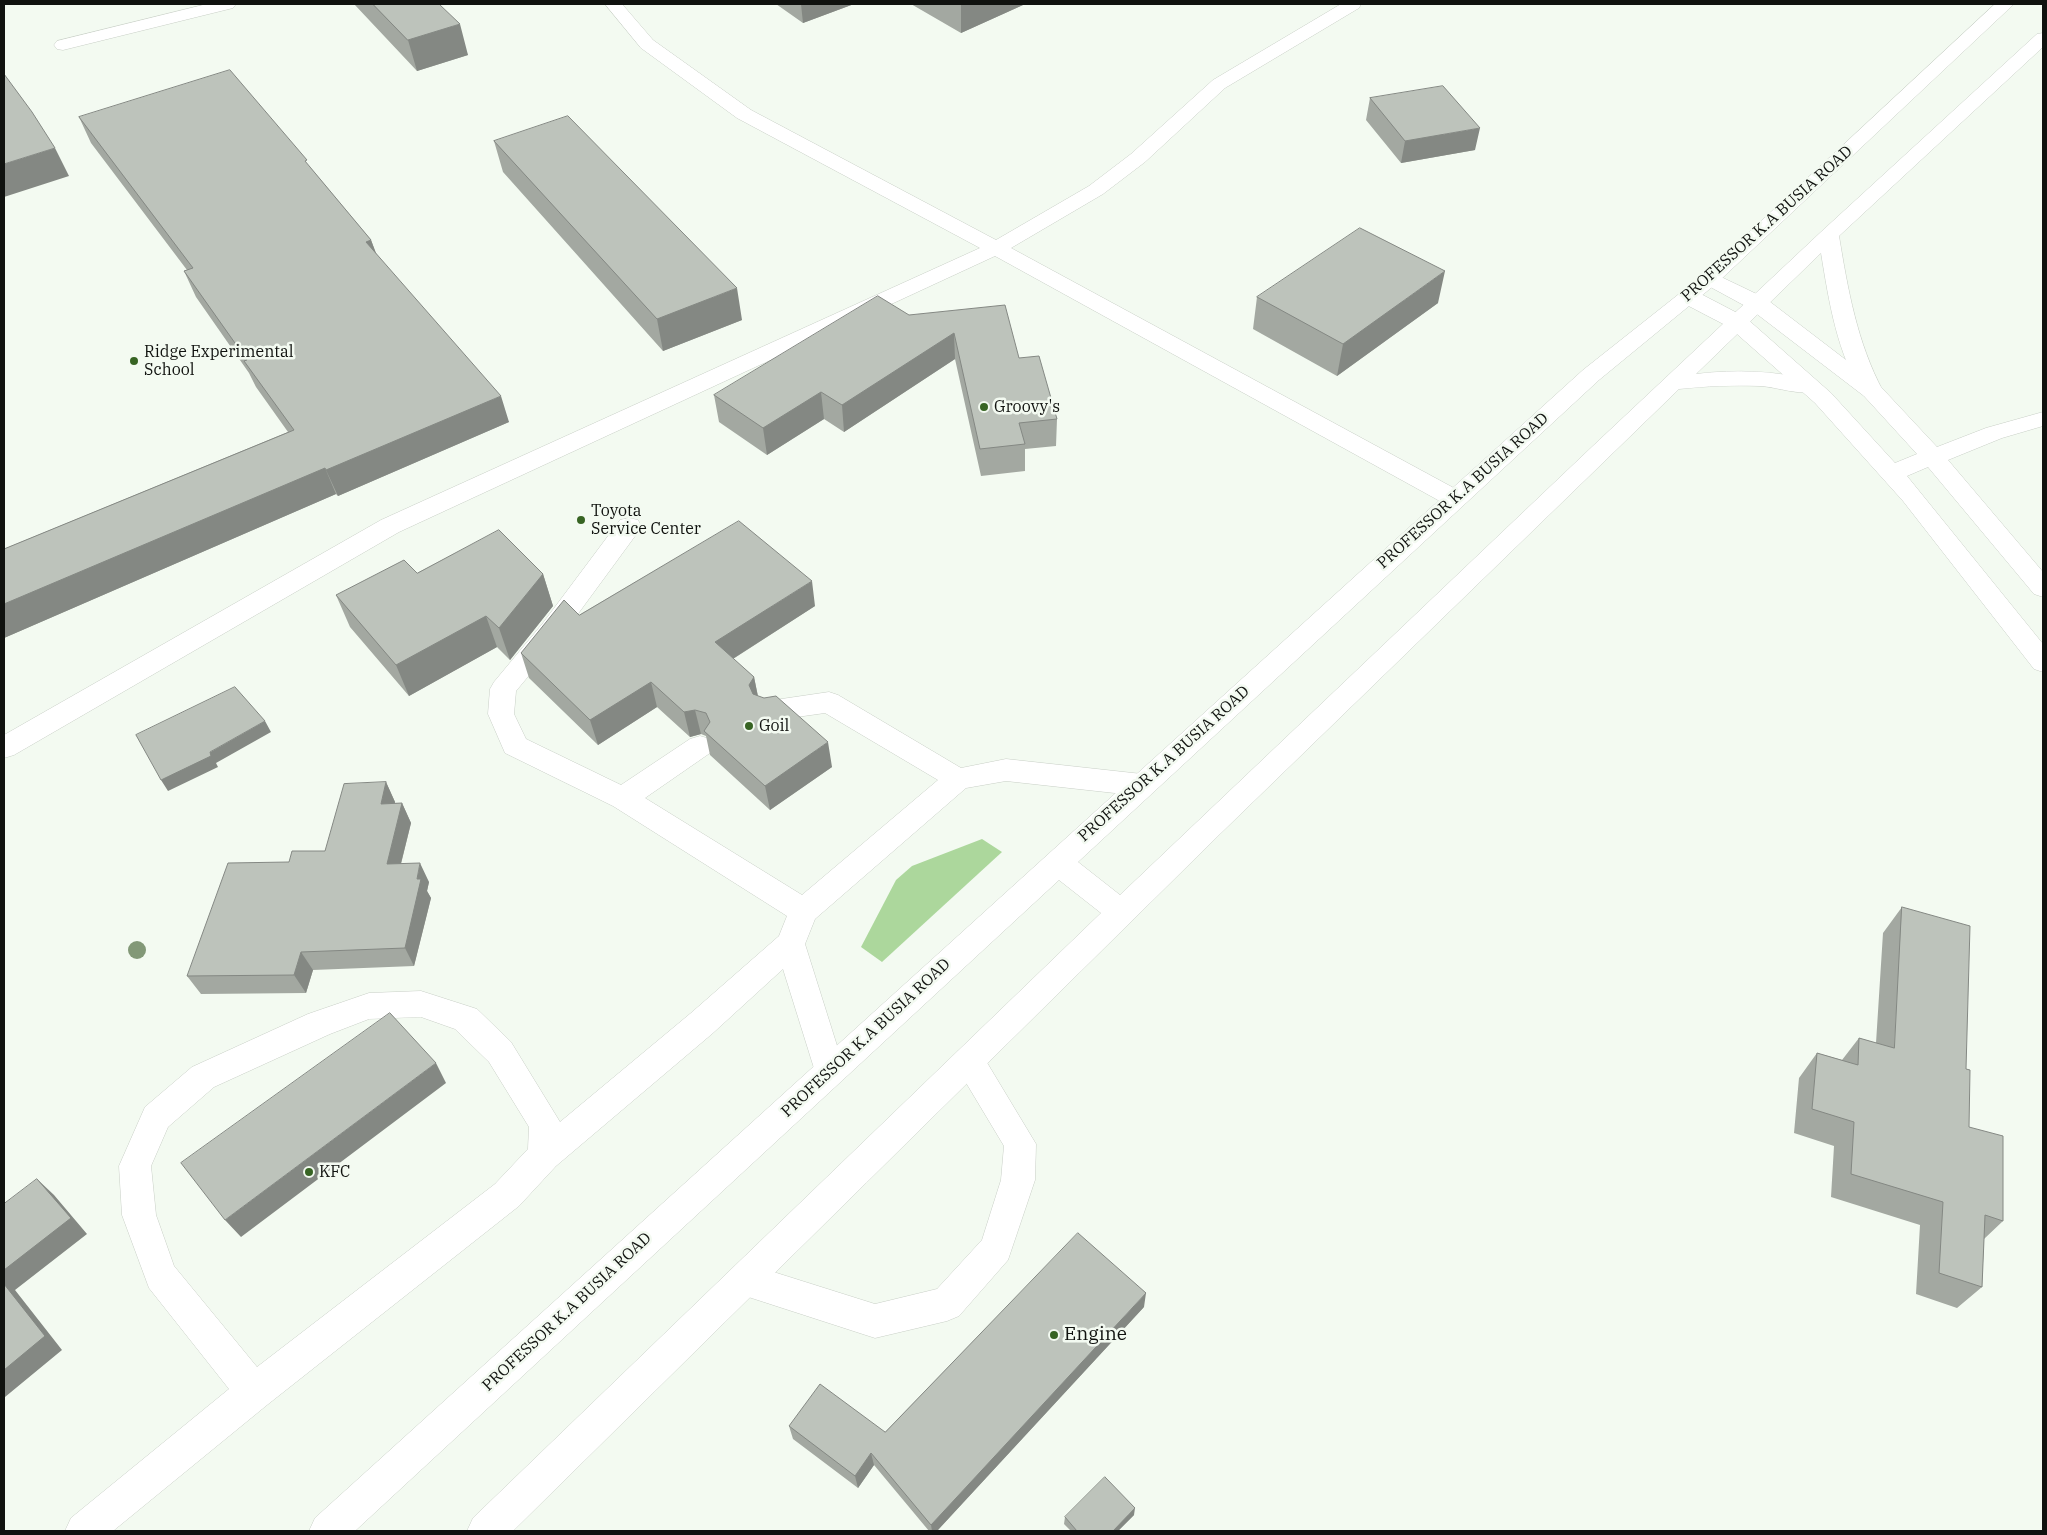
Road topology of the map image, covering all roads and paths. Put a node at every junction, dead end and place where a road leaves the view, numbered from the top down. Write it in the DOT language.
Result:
graph roads {
  1 [pos="227,4"];
  2 [pos="613,4"];
  3 [pos="1352,4"];
  4 [pos="2006,4"];
  5 [pos="2043,38"];
  6 [pos="63,45"];
  7 [pos="1829,235"];
  8 [pos="996,248"];
  9 [pos="1710,279"];
  10 [pos="1689,297"];
  11 [pos="1757,303"];
  12 [pos="1737,322"];
  13 [pos="1674,383"];
  14 [pos="1809,386"];
  15 [pos="1872,391"];
  16 [pos="2043,420"];
  17 [pos="1932,457"];
  18 [pos="1890,473"];
  19 [pos="1455,499"];
  20 [pos="629,526"];
  21 [pos="2043,588"];
  22 [pos="2043,662"];
  23 [pos="768,711"];
  24 [pos="700,746"];
  25 [pos="4,748"];
  26 [pos="958,779"];
  27 [pos="1142,785"];
  28 [pos="623,798"];
  29 [pos="1057,862"];
  30 [pos="804,911"];
  31 [pos="1122,913"];
  32 [pos="790,944"];
  33 [pos="969,1062"];
  34 [pos="829,1071"];
  35 [pos="544,1155"];
  36 [pos="745,1280"];
  37 [pos="254,1392"];
  38 [pos="84,1531"];
  39 [pos="328,1531"];
  40 [pos="486,1531"];
  1 -- 6 [label="main road"];
  2 -- 8 [label="main road"];
  3 -- 8 [label="main road"];
  4 -- 9 [label="main road, PROFESSOR K.A BUSIA ROAD"];
  5 -- 7 [label="main road"];
  7 -- 11 [label="main road"];
  7 -- 15 [label="main road"];
  8 -- 19 [label="main road"];
  8 -- 25 [label="main road"];
  9 -- 10 [label="main road, PROFESSOR K.A BUSIA ROAD"];
  9 -- 11 [label="main road"];
  10 -- 12 [label="main road"];
  10 -- 19 [label="main road, PROFESSOR K.A BUSIA ROAD"];
  11 -- 12 [label="main road"];
  11 -- 15 [label="main road"];
  12 -- 13 [label="main road"];
  12 -- 14 [label="main road"];
  13 -- 14 [label="main road"];
  13 -- 31 [label="main road"];
  14 -- 18 [label="main road"];
  15 -- 17 [label="main road"];
  16 -- 17 [label="main road"];
  17 -- 18 [label="main road"];
  17 -- 21 [label="main road"];
  18 -- 22 [label="main road"];
  19 -- 27 [label="main road, PROFESSOR K.A BUSIA ROAD"];
  20 -- 28 [label="main road"];
  23 -- 26 [label="main road"];
  24 -- 28 [label="main road"];
  26 -- 27 [label="main road"];
  26 -- 30 [label="main road"];
  27 -- 29 [label="main road, PROFESSOR K.A BUSIA ROAD"];
  28 -- 30 [label="main road"];
  29 -- 31 [label="main road"];
  29 -- 34 [label="main road, PROFESSOR K.A BUSIA ROAD"];
  30 -- 32 [label="main road"];
  31 -- 33 [label="main road"];
  32 -- 34 [label="main road"];
  32 -- 35 [label="main road"];
  33 -- 36 [label="main road"];
  33 -- 36 [label="main road"];
  34 -- 39 [label="main road, PROFESSOR K.A BUSIA ROAD"];
  35 -- 37 [label="main road"];
  35 -- 37 [label="main road"];
  36 -- 40 [label="main road"];
  37 -- 38 [label="main road"];
}
